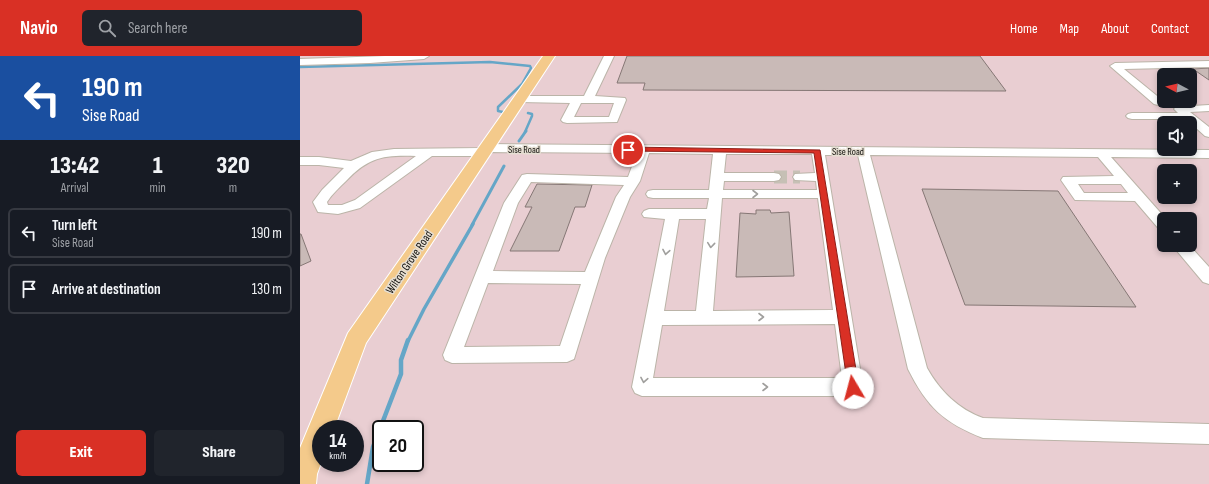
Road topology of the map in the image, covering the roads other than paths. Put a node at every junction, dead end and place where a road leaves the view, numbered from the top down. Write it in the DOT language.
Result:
graph roads {
  1 [pos="424,56"];
  2 [pos="549,56"];
  3 [pos="609,56"];
  4 [pos="1167,56"];
  5 [pos="1178,56"];
  6 [pos="1209,56"];
  7 [pos="300,62"];
  8 [pos="1209,64"];
  9 [pos="520,99"];
  10 [pos="1157,101"];
  11 [pos="1209,108"];
  12 [pos="1132,116"];
  13 [pos="1188,116"];
  14 [pos="1157,117"];
  15 [pos="1197,120"];
  16 [pos="1209,121"];
  17 [pos="1197,123"];
  18 [pos="1209,133"];
  19 [pos="485,150"];
  20 [pos="644,150"];
  21 [pos="720,150"];
  22 [pos="818,151"];
  23 [pos="863,151"];
  24 [pos="429,152"];
  25 [pos="1101,153"];
  26 [pos="1209,154"];
  27 [pos="300,161"];
  28 [pos="355,165"];
  29 [pos="718,177"];
  30 [pos="774,177"];
  31 [pos="800,177"];
  32 [pos="821,177"];
  33 [pos="1124,180"];
  34 [pos="634,181"];
  35 [pos="653,194"];
  36 [pos="716,194"];
  37 [pos="823,194"];
  38 [pos="1139,197"];
  39 [pos="650,214"];
  40 [pos="673,214"];
  41 [pos="714,214"];
  42 [pos="1157,218"];
  43 [pos="1186,252"];
  44 [pos="483,277"];
  45 [pos="591,278"];
  46 [pos="1209,278"];
  47 [pos="843,317"];
  48 [pos="655,318"];
  49 [pos="704,318"];
  50 [pos="1209,434"];
  51 [pos="302,484"];
  1 -- 7 [label="street"];
  2 -- 9 [label="main road, Wilton Grove Road"];
  3 -- 9 [label="street"];
  4 -- 5 [label="street"];
  5 -- 6 [label="street"];
  8 -- 10 [label="street"];
  9 -- 19 [label="main road, Wilton Grove Road"];
  11 -- 13 [label="street"];
  12 -- 14 [label="street"];
  15 -- 16 [label="street"];
  17 -- 18 [label="street"];
  19 -- 20 [label="street, Sise Road"];
  19 -- 24 [label="street, Sise Road"];
  19 -- 51 [label="main road, Wilton Grove Road"];
  20 -- 21 [label="street, Sise Road"];
  20 -- 34 [label="street"];
  21 -- 22 [label="street, Sise Road"];
  21 -- 29 [label="street"];
  22 -- 23 [label="street, Sise Road"];
  22 -- 32 [label="street"];
  23 -- 25 [label="street, Sise Road"];
  23 -- 50 [label="street"];
  24 -- 28 [label="street, Sise Road"];
  24 -- 28 [label="street"];
  25 -- 26 [label="street, Sise Road"];
  25 -- 33 [label="street"];
  27 -- 28 [label="street"];
  29 -- 30 [label="street"];
  29 -- 36 [label="street"];
  31 -- 32 [label="street"];
  32 -- 37 [label="street"];
  33 -- 38 [label="street"];
  33 -- 38 [label="street"];
  34 -- 44 [label="street"];
  34 -- 45 [label="street"];
  35 -- 36 [label="street"];
  36 -- 37 [label="street, one-way"];
  36 -- 41 [label="street"];
  37 -- 47 [label="street"];
  38 -- 42 [label="street"];
  39 -- 40 [label="street"];
  40 -- 41 [label="street"];
  40 -- 48 [label="street, one-way"];
  41 -- 49 [label="street, one-way"];
  43 -- 46 [label="street"];
  44 -- 45 [label="street"];
  44 -- 45 [label="street"];
  48 -- 47 [label="street, one-way"];
  49 -- 47 [label="street, one-way"];
  48 -- 49 [label="street"];
}
